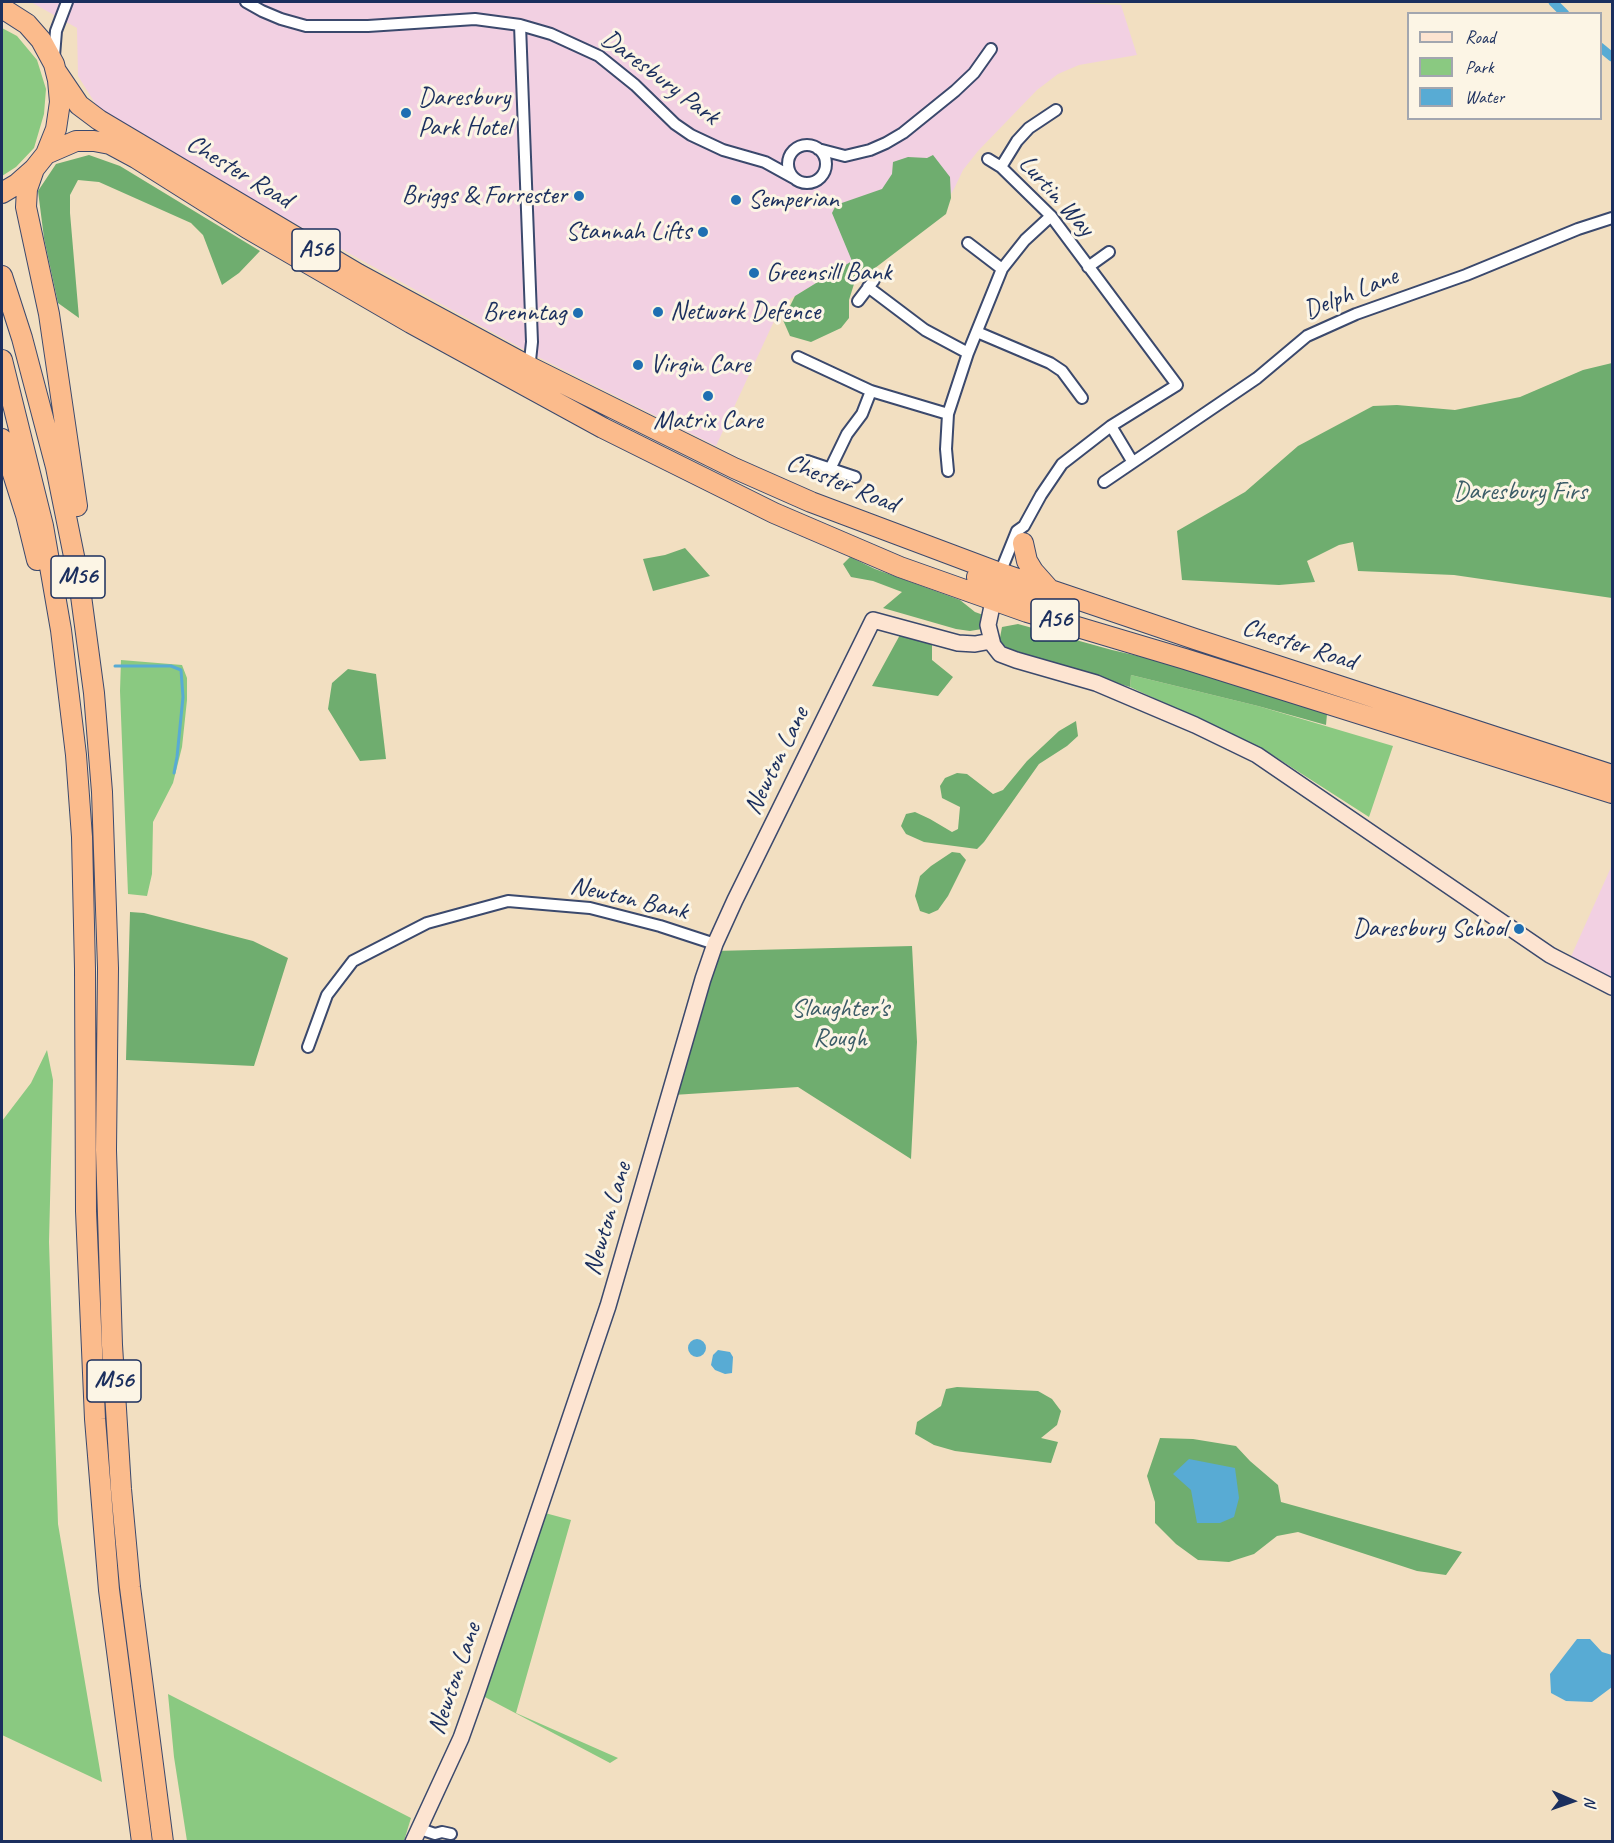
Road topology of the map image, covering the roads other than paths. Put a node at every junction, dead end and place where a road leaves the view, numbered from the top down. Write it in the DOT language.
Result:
graph roads {
  1 [pos="67,2"];
  2 [pos="246,2"];
  3 [pos="2,8"];
  4 [pos="520,25"];
  5 [pos="991,49"];
  6 [pos="55,67"];
  7 [pos="1056,110"];
  8 [pos="818,149"];
  9 [pos="792,152"];
  10 [pos="845,156"];
  11 [pos="988,159"];
  12 [pos="40,162"];
  13 [pos="765,162"];
  14 [pos="1001,167"];
  15 [pos="822,174"];
  16 [pos="794,178"];
  17 [pos="2,193"];
  18 [pos="1051,216"];
  19 [pos="1612,218"];
  20 [pos="968,243"];
  21 [pos="1109,252"];
  22 [pos="1088,267"];
  23 [pos="1002,269"];
  24 [pos="2,276"];
  25 [pos="858,301"];
  26 [pos="977,332"];
  27 [pos="968,353"];
  28 [pos="798,357"];
  29 [pos="2,360"];
  30 [pos="526,375"];
  31 [pos="871,391"];
  32 [pos="1082,398"];
  33 [pos="948,414"];
  34 [pos="1111,426"];
  35 [pos="2,440"];
  36 [pos="807,460"];
  37 [pos="1132,461"];
  38 [pos="830,469"];
  39 [pos="948,471"];
  40 [pos="855,477"];
  41 [pos="1104,482"];
  42 [pos="1024,535"];
  43 [pos="1003,589"];
  44 [pos="1050,590"];
  45 [pos="991,637"];
  46 [pos="69,693"];
  47 [pos="94,693"];
  48 [pos="1612,775"];
  49 [pos="1612,793"];
  50 [pos="715,944"];
  51 [pos="1612,987"];
  52 [pos="308,1047"];
  53 [pos="451,1834"];
  54 [pos="416,1835"];
  55 [pos="434,1838"];
  56 [pos="142,1842"];
  57 [pos="163,1842"];
  1 -- 6 [label="street"];
  2 -- 4 [label="street, Daresbury Park"];
  3 -- 6 [label="highway, Chester Road"];
  4 -- 13 [label="street, Daresbury Park"];
  4 -- 30 [label="street"];
  5 -- 10 [label="street"];
  6 -- 12 [label="highway"];
  6 -- 30 [label="highway, Chester Road / A56"];
  7 -- 14 [label="street"];
  8 -- 9 [label="street"];
  8 -- 10 [label="street"];
  8 -- 15 [label="street"];
  9 -- 13 [label="street"];
  9 -- 16 [label="street"];
  10 -- 15 [label="street"];
  11 -- 14 [label="street, Lurtin Way"];
  12 -- 17 [label="highway, Chester Road"];
  12 -- 30 [label="highway, Chester Road / A56"];
  12 -- 47 [label="highway"];
  13 -- 16 [label="street, Daresbury Park"];
  14 -- 18 [label="street, Lurtin Way"];
  15 -- 16 [label="street"];
  18 -- 22 [label="street, Lurtin Way"];
  18 -- 23 [label="street"];
  19 -- 37 [label="street, Delph Lane"];
  20 -- 23 [label="street"];
  21 -- 22 [label="street, Lurtin Way"];
  22 -- 34 [label="street, Lurtin Way"];
  23 -- 26 [label="street"];
  24 -- 47 [label="highway, M56"];
  25 -- 27 [label="street"];
  26 -- 27 [label="street"];
  26 -- 32 [label="street"];
  27 -- 33 [label="street"];
  28 -- 31 [label="street"];
  29 -- 46 [label="highway, M56"];
  30 -- 43 [label="highway, Chester Road / A56"];
  30 -- 43 [label="highway, Chester Road / A56"];
  31 -- 33 [label="street"];
  31 -- 38 [label="street"];
  33 -- 39 [label="street"];
  34 -- 37 [label="street"];
  34 -- 42 [label="street"];
  35 -- 46 [label="highway"];
  36 -- 38 [label="street"];
  37 -- 41 [label="street, Delph Lane"];
  38 -- 40 [label="street"];
  42 -- 43 [label="street"];
  42 -- 43 [label="street"];
  42 -- 44 [label="highway"];
  43 -- 44 [label="highway, Chester Road / A56"];
  43 -- 45 [label="street"];
  43 -- 49 [label="highway, Chester Road / A56"];
  44 -- 48 [label="highway, Chester Road / A56"];
  45 -- 50 [label="street, Newton Lane"];
  45 -- 51 [label="street"];
  46 -- 56 [label="highway, M56"];
  47 -- 57 [label="highway, M56"];
  50 -- 52 [label="street, Newton Bank"];
  50 -- 54 [label="street, Newton Lane"];
  53 -- 55 [label="street"];
  54 -- 55 [label="street"];
}
